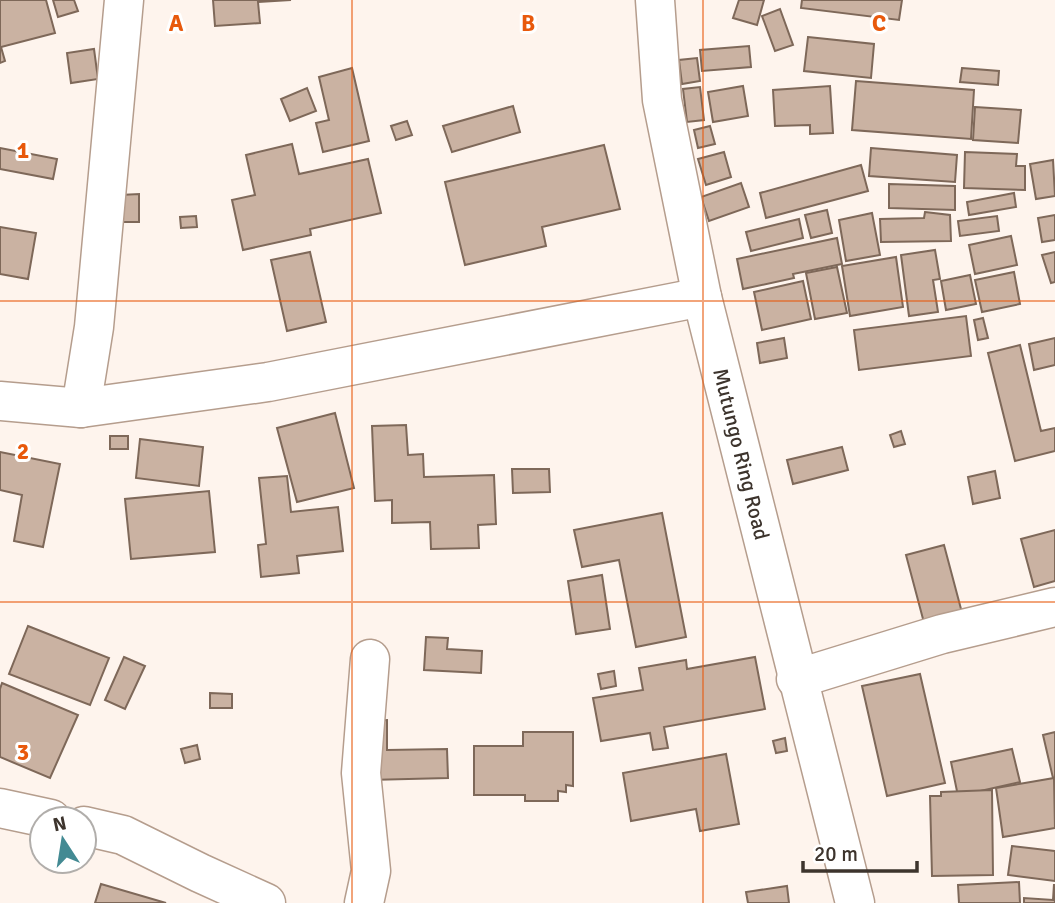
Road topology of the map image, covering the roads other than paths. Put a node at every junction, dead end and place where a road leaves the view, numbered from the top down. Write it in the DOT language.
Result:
graph roads {
  1 [pos="124,0"];
  2 [pos="655,0"];
  3 [pos="702,297"];
  4 [pos="0,401"];
  5 [pos="81,408"];
  6 [pos="1055,607"];
  7 [pos="370,659"];
  8 [pos="796,679"];
  9 [pos="0,808"];
  10 [pos="28,814"];
  11 [pos="98,829"];
  12 [pos="266,903"];
  13 [pos="364,903"];
  14 [pos="855,903"];
  1 -- 5 [label="street"];
  2 -- 3 [label="street, Mutungo Ring Road"];
  3 -- 5 [label="street"];
  3 -- 8 [label="street, Mutungo Ring Road"];
  4 -- 5 [label="street"];
  6 -- 8 [label="street"];
  7 -- 13 [label="street"];
  8 -- 14 [label="street, Mutungo Ring Road"];
  9 -- 10 [label="street"];
  11 -- 12 [label="street"];
}
